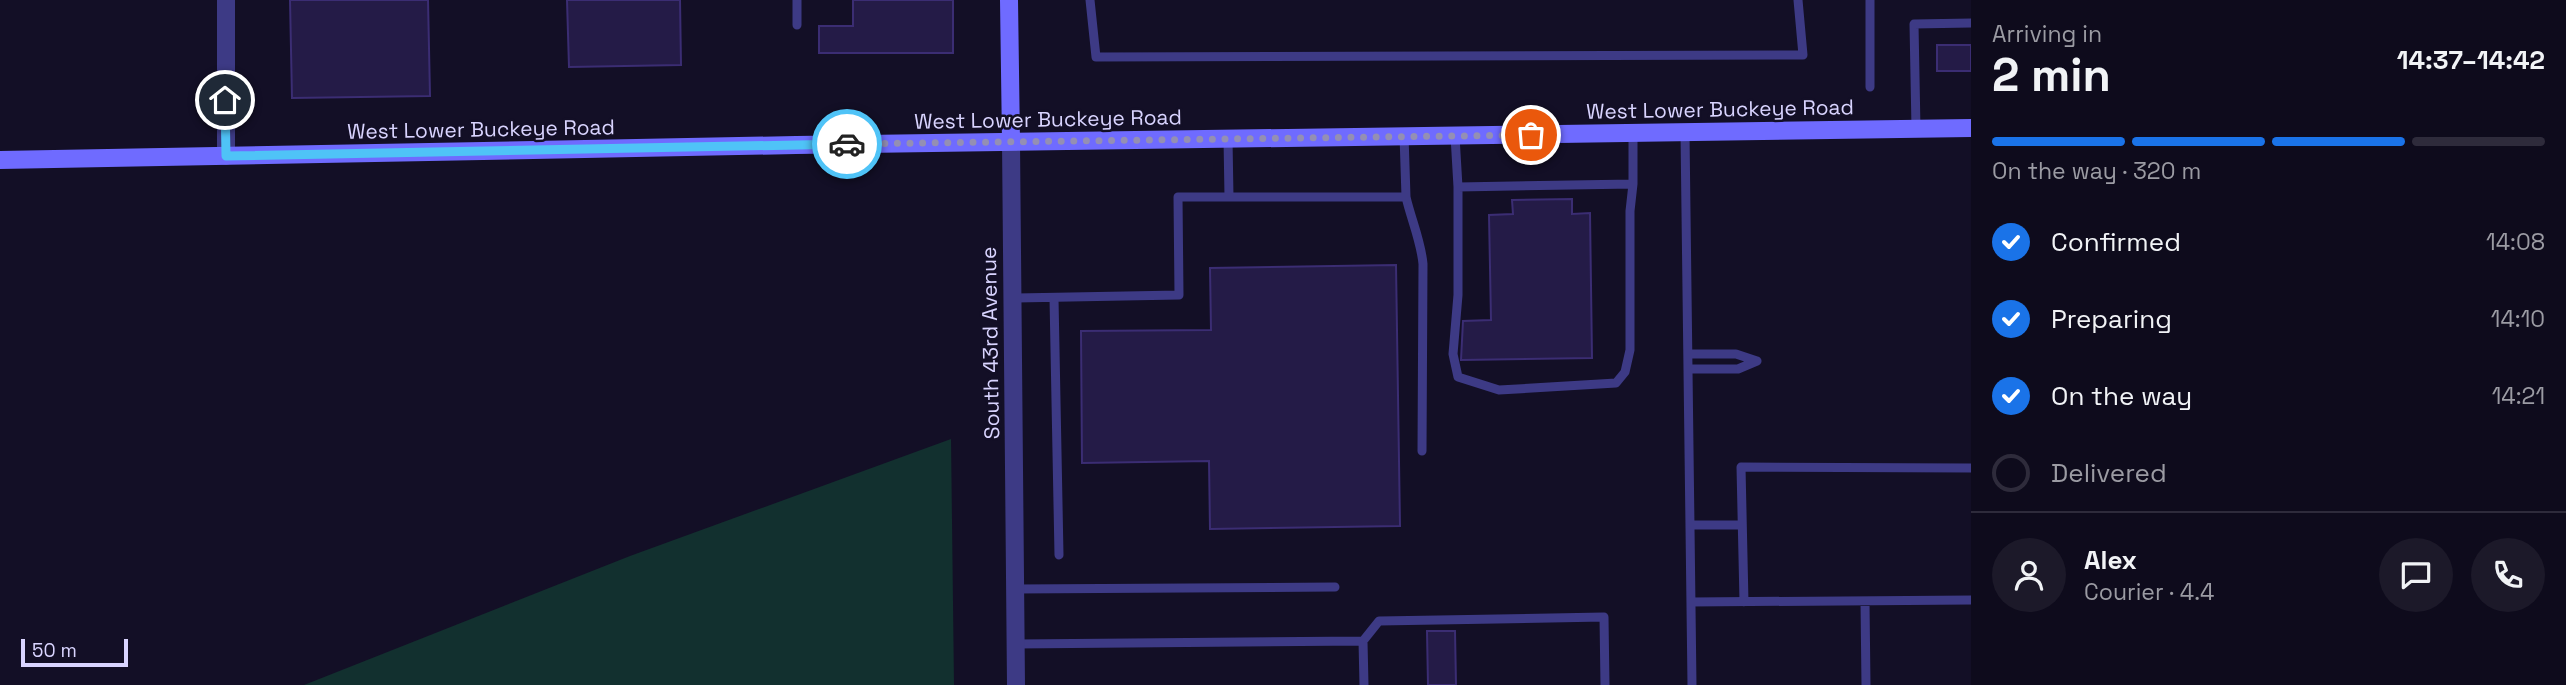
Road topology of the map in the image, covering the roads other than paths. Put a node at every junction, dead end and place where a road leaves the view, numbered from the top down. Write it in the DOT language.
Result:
graph roads {
  1 [pos="226,0"];
  2 [pos="797,0"];
  3 [pos="1009,0"];
  4 [pos="1090,0"];
  5 [pos="1798,0"];
  6 [pos="1870,0"];
  7 [pos="1971,23"];
  8 [pos="797,25"];
  9 [pos="1870,87"];
  10 [pos="1971,128"];
  11 [pos="1916,129"];
  12 [pos="1633,133"];
  13 [pos="1685,133"];
  14 [pos="1404,135"];
  15 [pos="1455,136"];
  16 [pos="1228,139"];
  17 [pos="1011,142"];
  18 [pos="226,156"];
  19 [pos="0,160"];
  20 [pos="1633,184"];
  21 [pos="1458,187"];
  22 [pos="1229,197"];
  23 [pos="1406,197"];
  24 [pos="1012,298"];
  25 [pos="1054,298"];
  26 [pos="1688,354"];
  27 [pos="1688,369"];
  28 [pos="1422,451"];
  29 [pos="1971,468"];
  30 [pos="1690,525"];
  31 [pos="1742,525"];
  32 [pos="1059,555"];
  33 [pos="1335,586"];
  34 [pos="1015,589"];
  35 [pos="1971,600"];
  36 [pos="1691,602"];
  37 [pos="1744,602"];
  38 [pos="1864,602"];
  39 [pos="1363,641"];
  40 [pos="1016,644"];
  41 [pos="1016,685"];
  42 [pos="1364,685"];
  43 [pos="1605,685"];
  44 [pos="1692,685"];
  45 [pos="1866,685"];
  1 -- 18 [label="street"];
  2 -- 8 [label="lane"];
  3 -- 17 [label="main road, South 43rd Avenue"];
  4 -- 5 [label="lane"];
  6 -- 9 [label="lane"];
  7 -- 11 [label="lane"];
  10 -- 11 [label="main road, West Lower Buckeye Road"];
  11 -- 13 [label="main road, West Lower Buckeye Road"];
  12 -- 13 [label="main road, West Lower Buckeye Road"];
  12 -- 15 [label="main road, West Lower Buckeye Road"];
  12 -- 20 [label="lane"];
  13 -- 26 [label="lane"];
  14 -- 15 [label="main road, West Lower Buckeye Road"];
  14 -- 16 [label="main road, West Lower Buckeye Road"];
  14 -- 23 [label="lane"];
  15 -- 21 [label="lane"];
  16 -- 17 [label="main road, West Lower Buckeye Road"];
  16 -- 22 [label="lane"];
  17 -- 18 [label="main road, West Lower Buckeye Road"];
  17 -- 24 [label="street, South 43rd Avenue"];
  18 -- 19 [label="main road, West Lower Buckeye Road"];
  20 -- 21 [label="lane"];
  20 -- 21 [label="lane"];
  22 -- 23 [label="lane"];
  22 -- 25 [label="lane"];
  23 -- 28 [label="lane"];
  24 -- 25 [label="lane"];
  24 -- 34 [label="street, South 43rd Avenue"];
  25 -- 32 [label="lane"];
  26 -- 27 [label="lane"];
  26 -- 27 [label="lane"];
  27 -- 30 [label="lane"];
  29 -- 31 [label="lane"];
  30 -- 31 [label="lane"];
  30 -- 36 [label="lane"];
  31 -- 37 [label="lane"];
  33 -- 34 [label="lane"];
  34 -- 40 [label="street, South 43rd Avenue"];
  35 -- 38 [label="lane"];
  36 -- 37 [label="lane"];
  36 -- 44 [label="lane"];
  37 -- 38 [label="lane"];
  38 -- 45 [label="lane"];
  39 -- 40 [label="lane"];
  39 -- 42 [label="lane"];
  39 -- 43 [label="lane"];
  40 -- 41 [label="street, South 43rd Avenue"];
}
